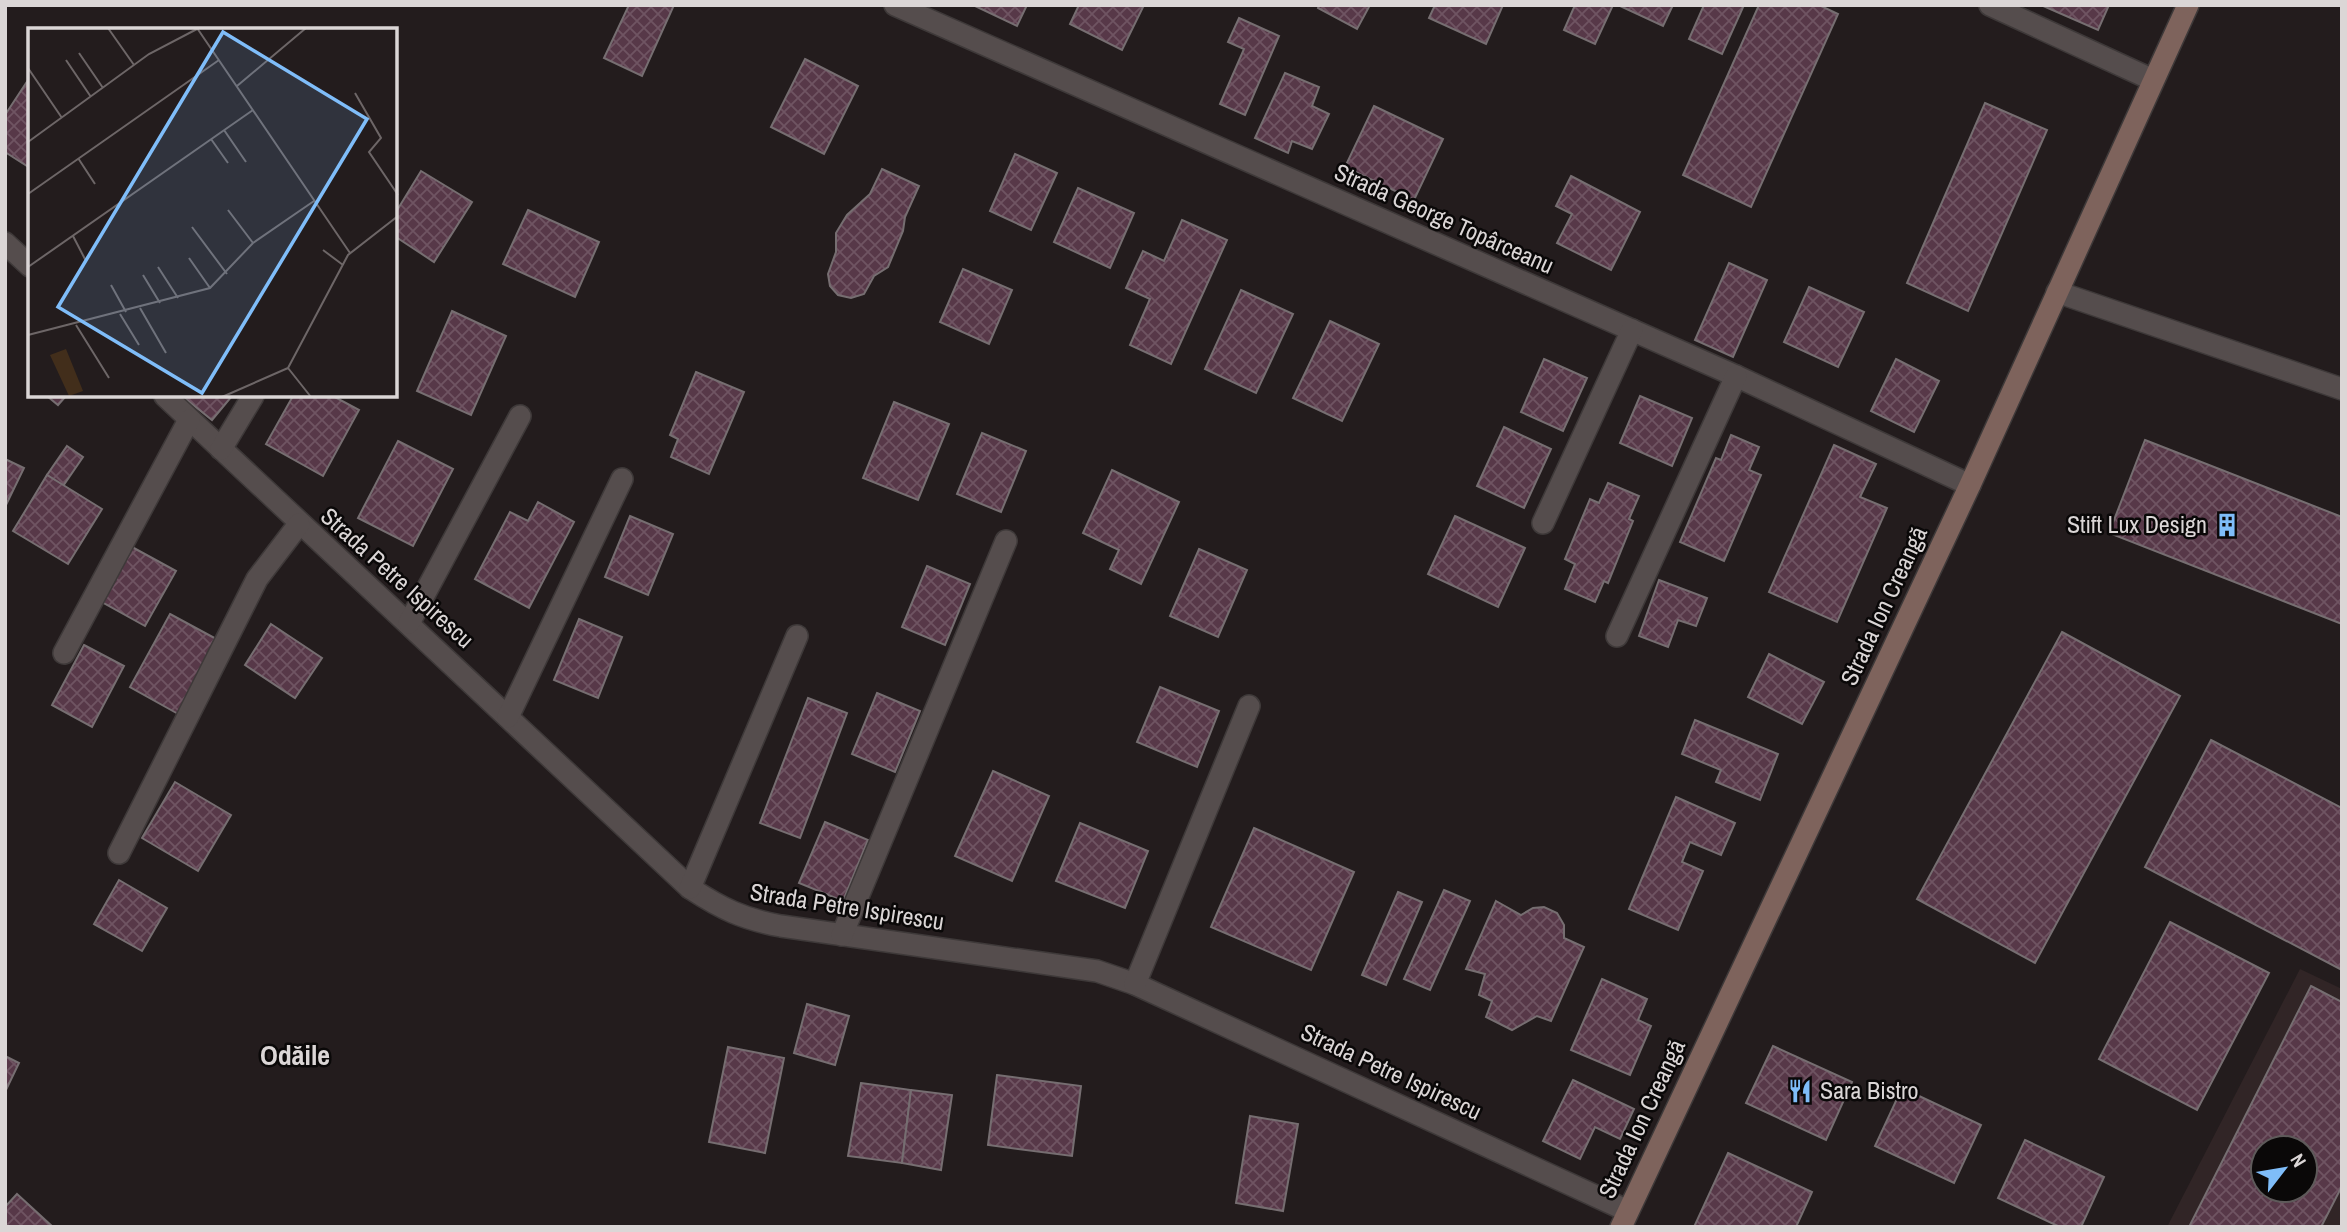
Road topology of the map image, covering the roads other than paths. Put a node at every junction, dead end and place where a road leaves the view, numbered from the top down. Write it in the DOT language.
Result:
graph roads {
  1 [pos="895,5"];
  2 [pos="1990,5"];
  3 [pos="2188,5"];
  4 [pos="2152,80"];
  5 [pos="5,243"];
  6 [pos="28,264"];
  7 [pos="2057,292"];
  8 [pos="1632,331"];
  9 [pos="1736,376"];
  10 [pos="2342,389"];
  11 [pos="165,397"];
  12 [pos="252,397"];
  13 [pos="520,416"];
  14 [pos="189,420"];
  15 [pos="222,449"];
  16 [pos="622,479"];
  17 [pos="1970,485"];
  18 [pos="1543,523"];
  19 [pos="299,524"];
  20 [pos="1006,541"];
  21 [pos="409,624"];
  22 [pos="797,636"];
  23 [pos="1617,636"];
  24 [pos="64,653"];
  25 [pos="1249,706"];
  26 [pos="508,717"];
  27 [pos="119,853"];
  28 [pos="690,888"];
  29 [pos="842,935"];
  30 [pos="1135,984"];
  31 [pos="1624,1219"];
  1 -- 8 [label="street, Strada George Topârceanu"];
  2 -- 4 [label="street"];
  3 -- 4 [label="street, Strada Ion Creangă"];
  4 -- 7 [label="street, Strada Ion Creangă"];
  5 -- 6 [label="street"];
  7 -- 10 [label="street"];
  7 -- 17 [label="street, Strada Ion Creangă"];
  8 -- 9 [label="street, Strada George Topârceanu"];
  8 -- 18 [label="street"];
  9 -- 17 [label="street, Strada George Topârceanu"];
  9 -- 23 [label="street"];
  11 -- 14 [label="street, Strada Petre Ispirescu"];
  12 -- 15 [label="street"];
  13 -- 21 [label="street"];
  14 -- 15 [label="street, Strada Petre Ispirescu"];
  14 -- 24 [label="street"];
  15 -- 19 [label="street, Strada Petre Ispirescu"];
  16 -- 26 [label="street"];
  17 -- 31 [label="street, Strada Ion Creangă"];
  19 -- 21 [label="street, Strada Petre Ispirescu"];
  19 -- 27 [label="street"];
  20 -- 29 [label="street"];
  21 -- 26 [label="street, Strada Petre Ispirescu"];
  22 -- 28 [label="street"];
  25 -- 30 [label="street"];
  26 -- 28 [label="street, Strada Petre Ispirescu"];
  28 -- 29 [label="street, Strada Petre Ispirescu"];
  29 -- 30 [label="street, Strada Petre Ispirescu"];
  30 -- 31 [label="street, Strada Petre Ispirescu"];
}
